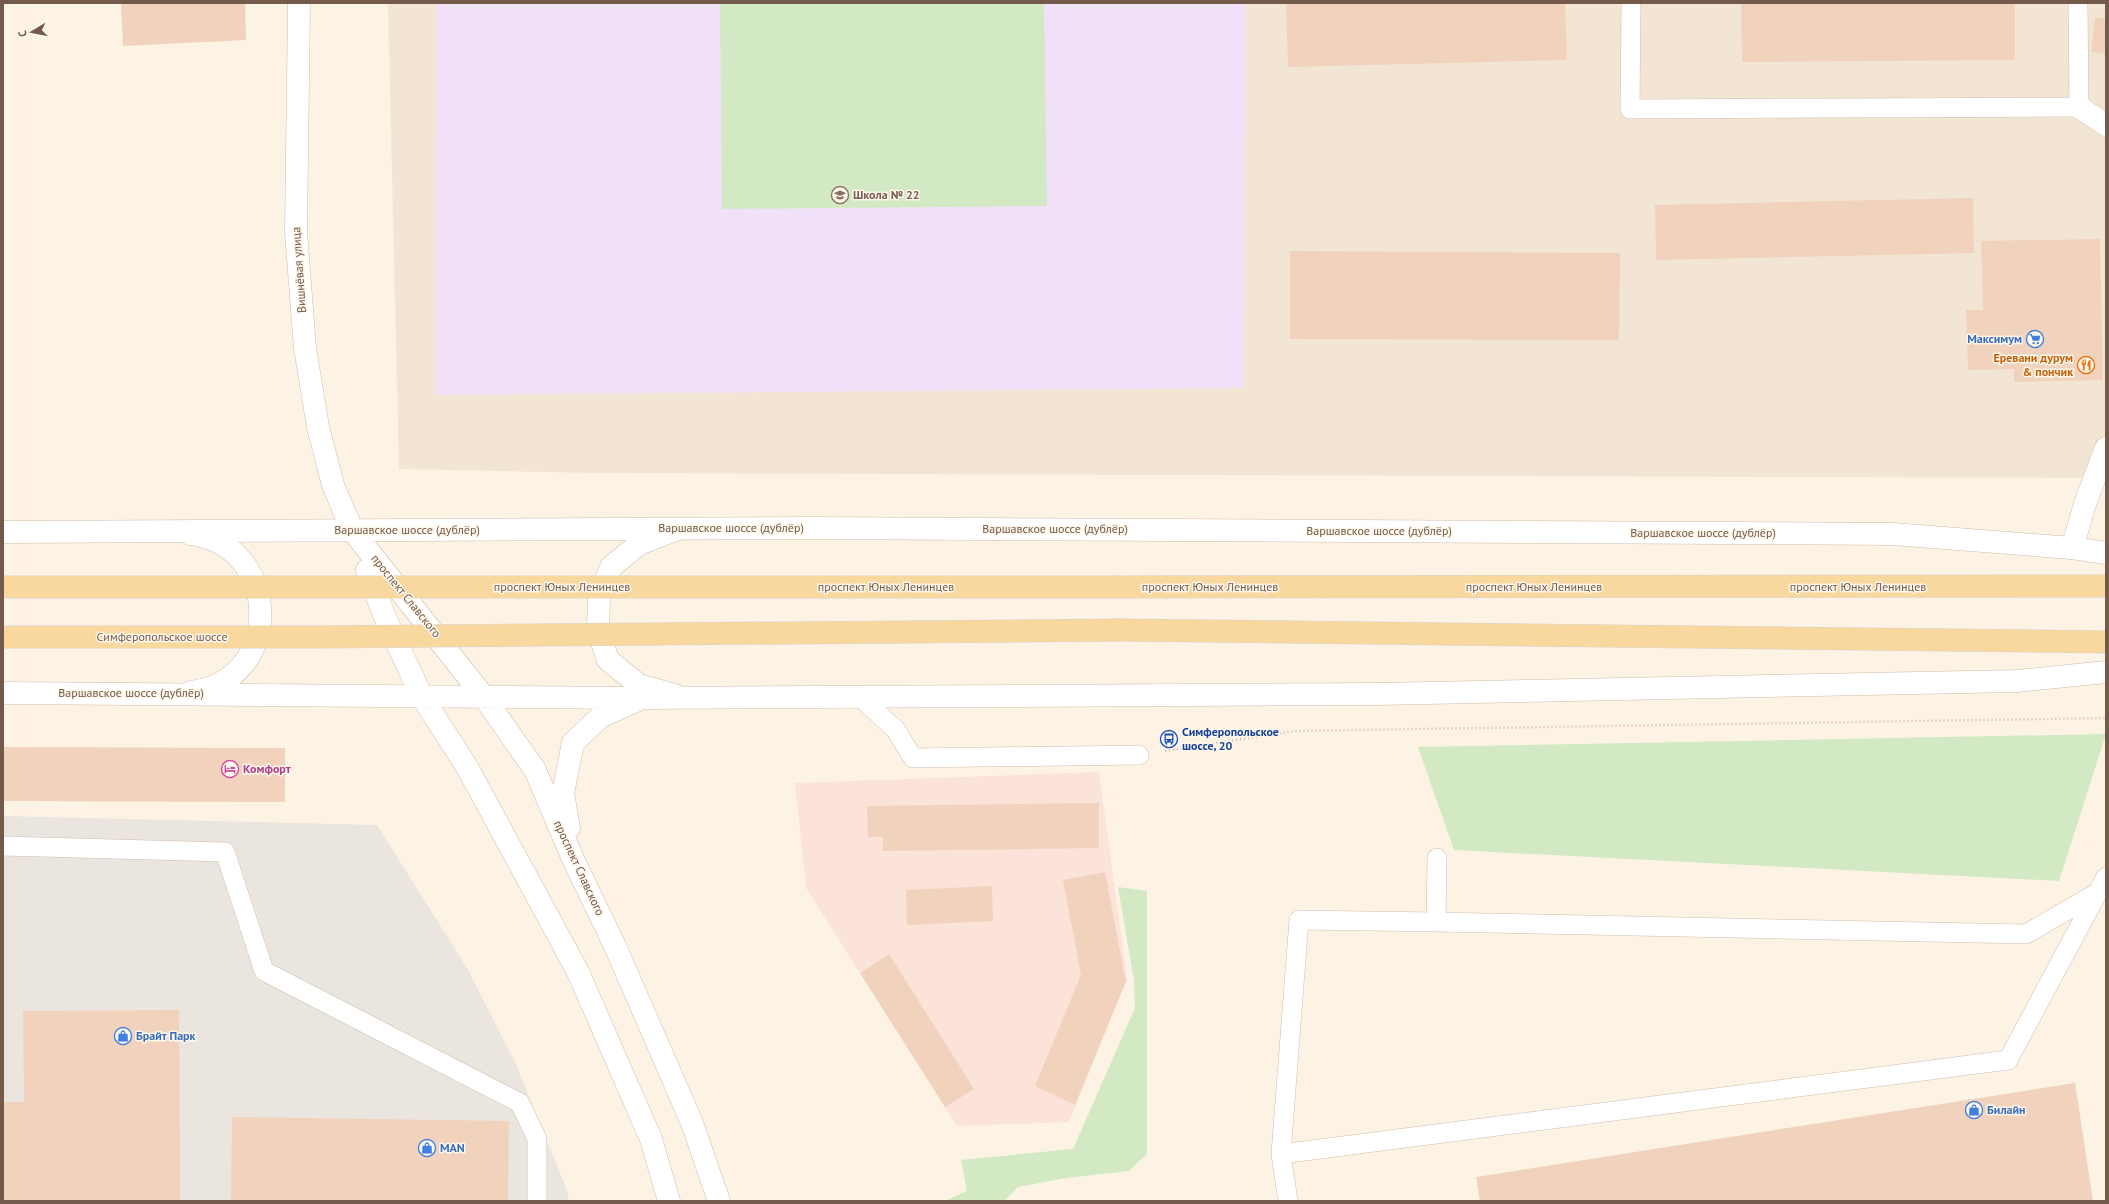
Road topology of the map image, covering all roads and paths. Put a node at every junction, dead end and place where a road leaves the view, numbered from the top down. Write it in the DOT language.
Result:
graph roads {
  1 [pos="299,3"];
  2 [pos="1630,3"];
  3 [pos="2078,3"];
  4 [pos="2079,107"];
  5 [pos="2106,125"];
  6 [pos="2106,448"];
  7 [pos="681,528"];
  8 [pos="352,530"];
  9 [pos="3,532"];
  10 [pos="181,533"];
  11 [pos="2072,548"];
  12 [pos="2106,553"];
  13 [pos="2106,586"];
  14 [pos="3,587"];
  15 [pos="3,637"];
  16 [pos="2106,642"];
  17 [pos="2100,675"];
  18 [pos="3,693"];
  19 [pos="182,694"];
  20 [pos="860,696"];
  21 [pos="422,697"];
  22 [pos="484,697"];
  23 [pos="644,698"];
  24 [pos="684,698"];
  25 [pos="2106,718"];
  26 [pos="1139,755"];
  27 [pos="3,846"];
  28 [pos="1437,858"];
  29 [pos="573,859"];
  30 [pos="2102,885"];
  31 [pos="1436,922"];
  32 [pos="1281,1154"];
  33 [pos="537,1201"];
  34 [pos="669,1201"];
  35 [pos="719,1201"];
  36 [pos="1288,1201"];
  1 -- 8 [label="main road, Вишнёвая улица"];
  2 -- 4 [label="lane"];
  3 -- 4 [label="lane"];
  4 -- 5 [label="main road"];
  6 -- 11 [label="main road"];
  7 -- 8 [label="main road, Варшавское шоссе (дублёр)"];
  7 -- 11 [label="main road, Варшавское шоссе (дублёр)"];
  7 -- 24 [label="main road"];
  8 -- 10 [label="main road, Варшавское шоссе (дублёр)"];
  8 -- 21 [label="main road, проспект Славского"];
  8 -- 22 [label="main road, проспект Славского"];
  9 -- 10 [label="main road, Варшавское шоссе (дублёр)"];
  10 -- 19 [label="main road"];
  11 -- 12 [label="main road, Варшавское шоссе (дублёр)"];
  13 -- 14 [label="main road, проспект Юных Ленинцев, bridge"];
  15 -- 16 [label="main road, Симферопольское шоссе, bridge"];
  17 -- 20 [label="main road, Варшавское шоссе (дублёр)"];
  18 -- 19 [label="main road, Варшавское шоссе (дублёр)"];
  19 -- 21 [label="main road, Варшавское шоссе (дублёр)"];
  20 -- 24 [label="main road, Варшавское шоссе (дублёр)"];
  20 -- 26 [label="lane"];
  21 -- 22 [label="main road, Варшавское шоссе (дублёр)"];
  21 -- 34 [label="main road, проспект Славского"];
  22 -- 23 [label="main road, Варшавское шоссе (дублёр)"];
  22 -- 29 [label="main road, проспект Славского"];
  23 -- 24 [label="main road, Варшавское шоссе (дублёр)"];
  23 -- 29 [label="main road"];
  25 -- 26 [label="path"];
  27 -- 33 [label="lane"];
  28 -- 31 [label="lane"];
  29 -- 35 [label="main road, проспект Славского"];
  30 -- 31 [label="lane"];
  30 -- 32 [label="lane"];
  31 -- 32 [label="lane"];
  32 -- 36 [label="lane"];
}
